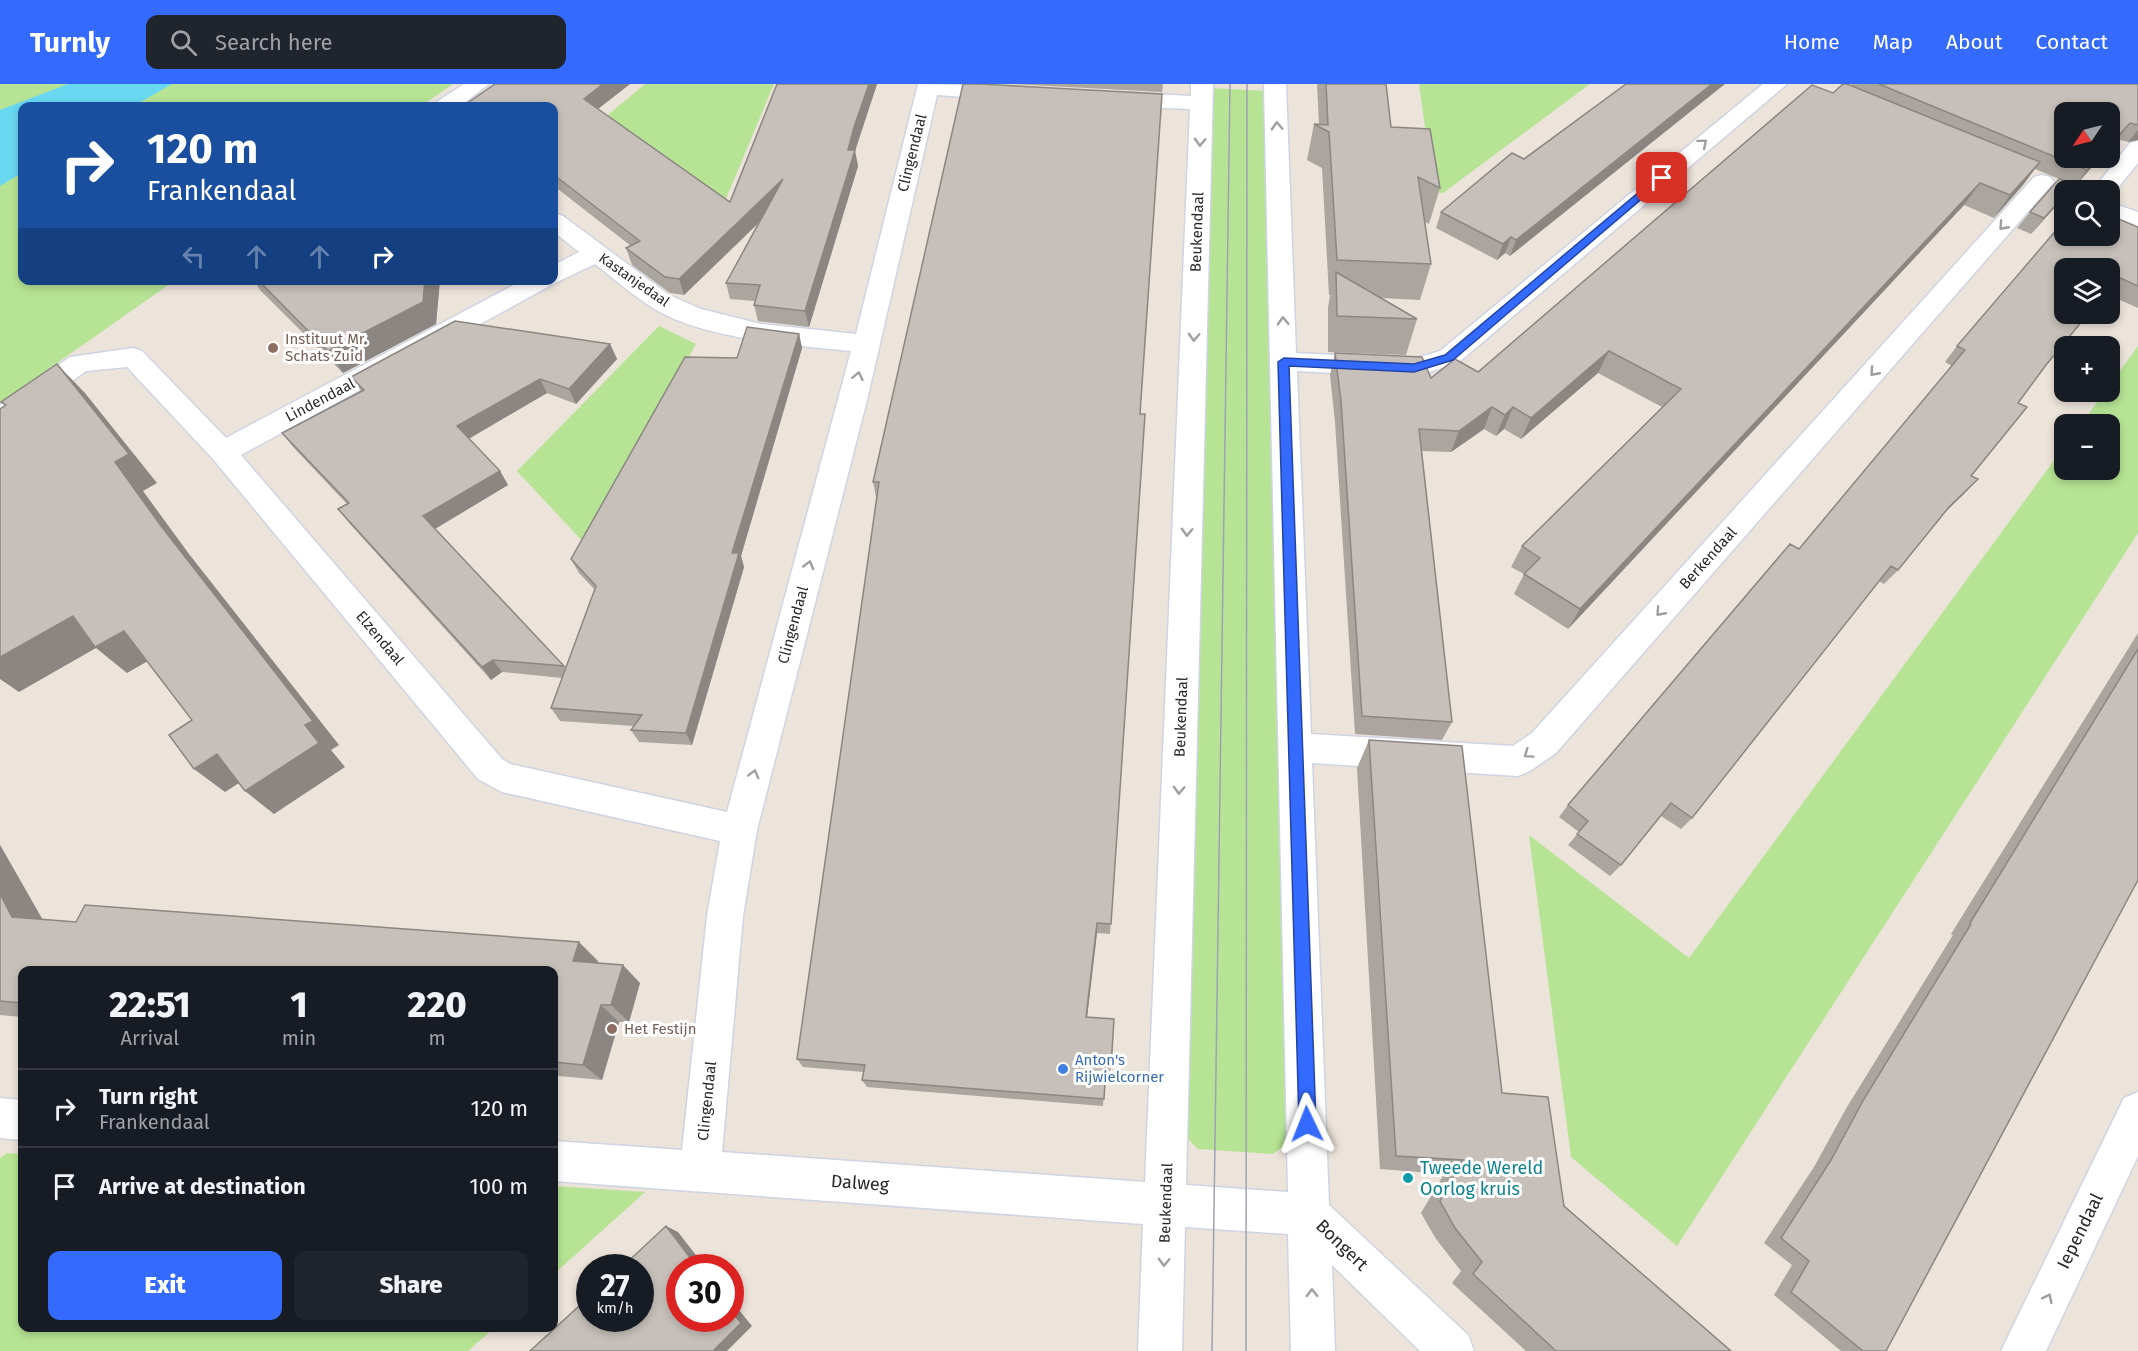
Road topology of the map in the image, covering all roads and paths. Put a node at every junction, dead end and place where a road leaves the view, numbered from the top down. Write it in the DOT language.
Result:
graph roads {
  1 [pos="478,84"];
  2 [pos="1275,84"];
  3 [pos="1776,84"];
  4 [pos="929,86"];
  5 [pos="1030,94"];
  6 [pos="1202,94"];
  7 [pos="1098,98"];
  8 [pos="452,102"];
  9 [pos="2138,148"];
  10 [pos="2112,180"];
  11 [pos="2042,182"];
  12 [pos="2120,214"];
  13 [pos="2138,221"];
  14 [pos="558,223"];
  15 [pos="596,252"];
  16 [pos="558,273"];
  17 [pos="534,285"];
  18 [pos="865,344"];
  19 [pos="1284,362"];
  20 [pos="0,419"];
  21 [pos="223,452"];
  22 [pos="1295,748"];
  23 [pos="739,830"];
  24 [pos="2138,1112"];
  25 [pos="0,1118"];
  26 [pos="18,1120"];
  27 [pos="558,1161"];
  28 [pos="700,1173"];
  29 [pos="1166,1203"];
  30 [pos="1310,1215"];
  31 [pos="1160,1351"];
  32 [pos="1313,1351"];
  33 [pos="1452,1351"];
  34 [pos="2023,1351"];
  1 -- 8 [label="street"];
  19 -- 2 [label="street, one-way"];
  19 -- 3 [label="street, one-way"];
  4 -- 5 [label="street"];
  4 -- 18 [label="street, Clingendaal"];
  6 -- 7 [label="street"];
  6 -- 29 [label="street, Beukendaal, one-way"];
  9 -- 10 [label="street"];
  11 -- 22 [label="street, Berkendaal, one-way"];
  12 -- 13 [label="street"];
  14 -- 15 [label="street, Kastanjedaal"];
  15 -- 16 [label="street"];
  15 -- 18 [label="street, Kastanjedaal"];
  17 -- 21 [label="street, Lindendaal"];
  23 -- 18 [label="street, Clingendaal, one-way"];
  19 -- 22 [label="street"];
  20 -- 21 [label="street, Elzendaal"];
  21 -- 23 [label="street, Elzendaal"];
  22 -- 30 [label="street"];
  23 -- 28 [label="street, Clingendaal"];
  34 -- 24 [label="street, Iependaal, one-way"];
  25 -- 26 [label="street"];
  27 -- 28 [label="street, Dalweg"];
  28 -- 29 [label="street, Dalweg"];
  29 -- 30 [label="street, Bongert"];
  29 -- 31 [label="street, Beukendaal, one-way"];
  32 -- 30 [label="street, one-way"];
  30 -- 33 [label="street, Bongert"];
}
